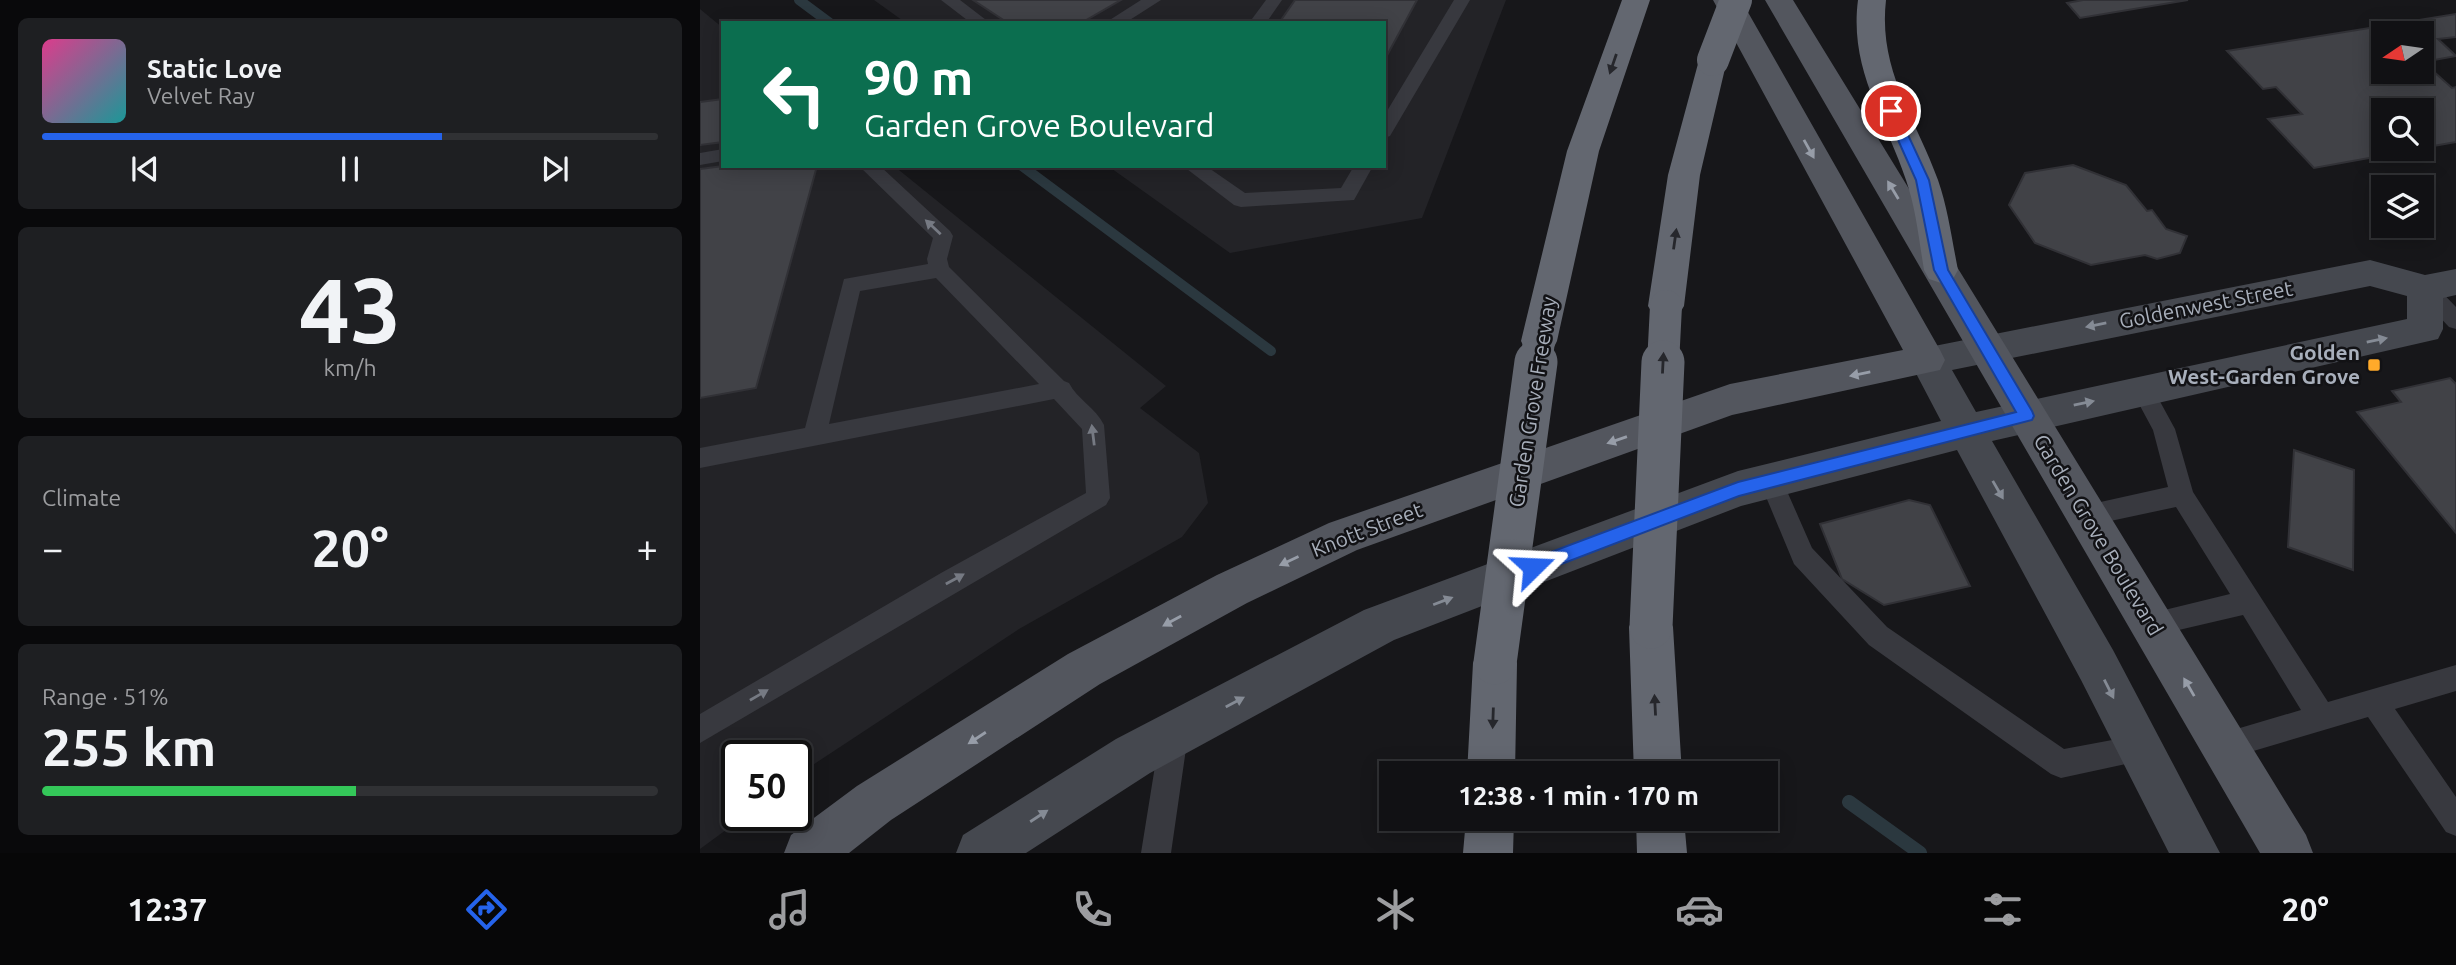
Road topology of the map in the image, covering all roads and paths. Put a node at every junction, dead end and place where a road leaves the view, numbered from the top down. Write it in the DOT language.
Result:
graph roads {
  1 [pos="949,0"];
  2 [pos="1153,0"];
  3 [pos="1274,0"];
  4 [pos="1462,0"];
  5 [pos="1636,0"];
  6 [pos="1727,0"];
  7 [pos="1736,0"];
  8 [pos="1779,0"];
  9 [pos="1872,0"];
  10 [pos="979,21"];
  11 [pos="1116,21"];
  12 [pos="1258,21"];
  13 [pos="1386,129"];
  14 [pos="721,156"];
  15 [pos="700,159"];
  16 [pos="870,168"];
  17 [pos="1195,168"];
  18 [pos="1363,168"];
  19 [pos="940,270"];
  20 [pos="1941,270"];
  21 [pos="2441,285"];
  22 [pos="2456,321"];
  23 [pos="1985,347"];
  24 [pos="1927,360"];
  25 [pos="1061,389"];
  26 [pos="2143,391"];
  27 [pos="2026,416"];
  28 [pos="1965,430"];
  29 [pos="814,437"];
  30 [pos="700,458"];
  31 [pos="1771,480"];
  32 [pos="2182,495"];
  33 [pos="2087,515"];
  34 [pos="2249,603"];
  35 [pos="2152,624"];
  36 [pos="2456,678"];
  37 [pos="2372,701"];
  38 [pos="2321,716"];
  39 [pos="700,729"];
  40 [pos="1174,735"];
  41 [pos="2223,746"];
  42 [pos="2139,749"];
  43 [pos="1491,761"];
  44 [pos="1657,761"];
  45 [pos="2456,822"];
  46 [pos="1489,831"];
  47 [pos="1661,831"];
  48 [pos="809,853"];
  49 [pos="981,853"];
  50 [pos="1156,853"];
  51 [pos="1488,853"];
  52 [pos="1662,853"];
  53 [pos="2195,853"];
  54 [pos="2288,853"];
  1 -- 10 [label="lane"];
  2 -- 11 [label="lane"];
  3 -- 12 [label="lane"];
  4 -- 13 [label="lane"];
  5 -- 43 [label="highway, Garden Grove Freeway, one-way, bridge"];
  6 -- 24 [label="main road, one-way"];
  44 -- 7 [label="highway, one-way, bridge"];
  20 -- 8 [label="main road, Garden Grove Boulevard, one-way"];
  9 -- 20 [label="highway"];
  14 -- 15 [label="lane"];
  19 -- 16 [label="lane, one-way"];
  17 -- 18 [label="lane"];
  19 -- 25 [label="lane"];
  19 -- 29 [label="lane"];
  20 -- 23 [label="main road, Garden Grove Boulevard"];
  21 -- 22 [label="lane"];
  21 -- 23 [label="main road, Goldenwest Street, one-way"];
  26 -- 21 [label="main road, one-way"];
  23 -- 24 [label="main road, Knott Street"];
  23 -- 27 [label="main road, Garden Grove Boulevard"];
  24 -- 28 [label="main road"];
  24 -- 48 [label="main road, Knott Street, one-way"];
  25 -- 29 [label="lane"];
  39 -- 25 [label="lane, one-way"];
  27 -- 26 [label="main road, one-way"];
  26 -- 32 [label="lane"];
  27 -- 28 [label="main road"];
  27 -- 33 [label="main road, Garden Grove Boulevard"];
  28 -- 31 [label="main road"];
  28 -- 42 [label="main road, one-way"];
  29 -- 30 [label="lane"];
  40 -- 31 [label="main road, one-way"];
  31 -- 42 [label="lane"];
  32 -- 33 [label="lane"];
  32 -- 34 [label="lane"];
  33 -- 35 [label="main road, Garden Grove Boulevard"];
  34 -- 35 [label="lane"];
  34 -- 38 [label="lane"];
  41 -- 35 [label="main road, Garden Grove Boulevard, one-way"];
  36 -- 37 [label="lane"];
  37 -- 38 [label="lane"];
  37 -- 45 [label="lane"];
  38 -- 41 [label="lane"];
  49 -- 40 [label="main road, one-way"];
  40 -- 50 [label="lane"];
  41 -- 54 [label="main road, Garden Grove Boulevard"];
  42 -- 53 [label="main road"];
  46 -- 51 [label="highway"];
  47 -- 52 [label="highway"];
}
